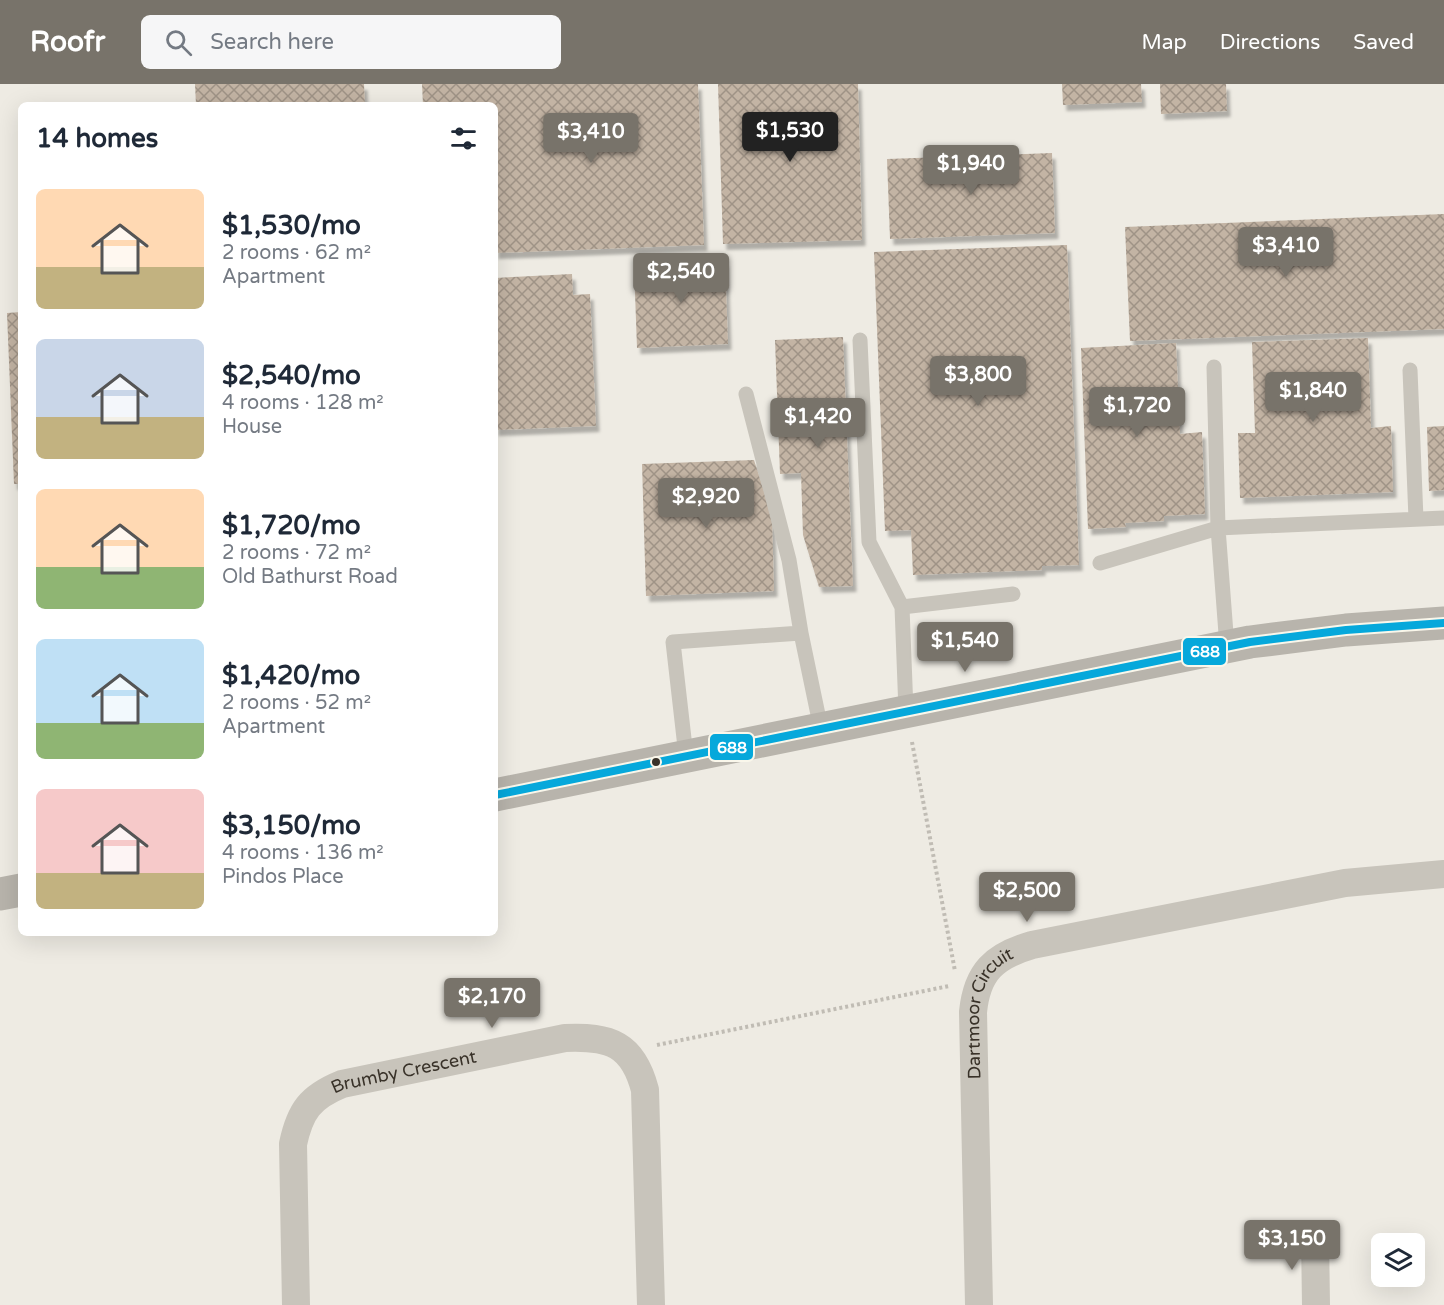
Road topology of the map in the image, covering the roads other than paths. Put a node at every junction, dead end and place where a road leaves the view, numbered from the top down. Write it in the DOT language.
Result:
graph roads {
  1 [pos="860,340"];
  2 [pos="1214,367"];
  3 [pos="1410,370"];
  4 [pos="746,394"];
  5 [pos="1444,518"];
  6 [pos="1416,519"];
  7 [pos="1218,528"];
  8 [pos="1100,563"];
  9 [pos="1013,594"];
  10 [pos="902,607"];
  11 [pos="1444,623"];
  12 [pos="801,633"];
  13 [pos="1227,647"];
  14 [pos="906,711"];
  15 [pos="821,729"];
  16 [pos="686,756"];
  17 [pos="498,794"];
  18 [pos="1444,874"];
  19 [pos="18,891"];
  20 [pos="0,894"];
  21 [pos="1315,1236"];
  22 [pos="296,1305"];
  23 [pos="651,1305"];
  24 [pos="979,1305"];
  25 [pos="1316,1305"];
  1 -- 10 [label="lane"];
  2 -- 7 [label="lane"];
  3 -- 6 [label="lane"];
  4 -- 12 [label="lane"];
  5 -- 6 [label="lane"];
  6 -- 7 [label="lane"];
  7 -- 8 [label="lane"];
  7 -- 13 [label="lane"];
  9 -- 10 [label="lane"];
  10 -- 14 [label="lane"];
  11 -- 13 [label="main road"];
  12 -- 15 [label="lane"];
  12 -- 16 [label="lane"];
  13 -- 14 [label="main road"];
  14 -- 15 [label="main road"];
  15 -- 16 [label="main road"];
  16 -- 17 [label="main road"];
  18 -- 24 [label="street, Dartmoor Circuit"];
  19 -- 20 [label="main road"];
  21 -- 25 [label="street"];
  22 -- 23 [label="street, Brumby Crescent"];
}
